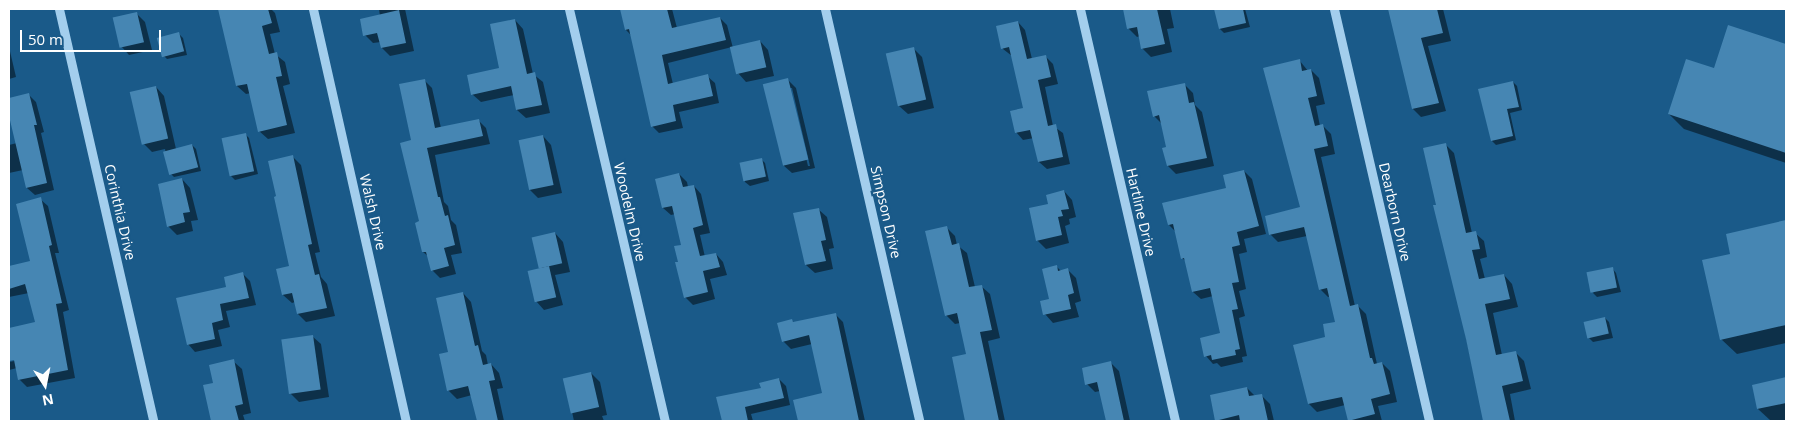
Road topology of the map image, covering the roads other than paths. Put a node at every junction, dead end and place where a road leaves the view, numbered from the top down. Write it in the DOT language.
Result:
graph roads {
  1 [pos="59,9"];
  2 [pos="313,9"];
  3 [pos="568,9"];
  4 [pos="825,9"];
  5 [pos="1080,9"];
  6 [pos="1334,9"];
  7 [pos="153,421"];
  8 [pos="406,421"];
  9 [pos="665,421"];
  10 [pos="920,421"];
  11 [pos="1175,421"];
  12 [pos="1429,421"];
  1 -- 7 [label="street, Corinthia Drive"];
  2 -- 8 [label="street, Walsh Drive"];
  3 -- 9 [label="street, Woodelm Drive"];
  4 -- 10 [label="street, Simpson Drive"];
  5 -- 11 [label="street, Hartline Drive"];
  6 -- 12 [label="street, Dearborn Drive"];
}
